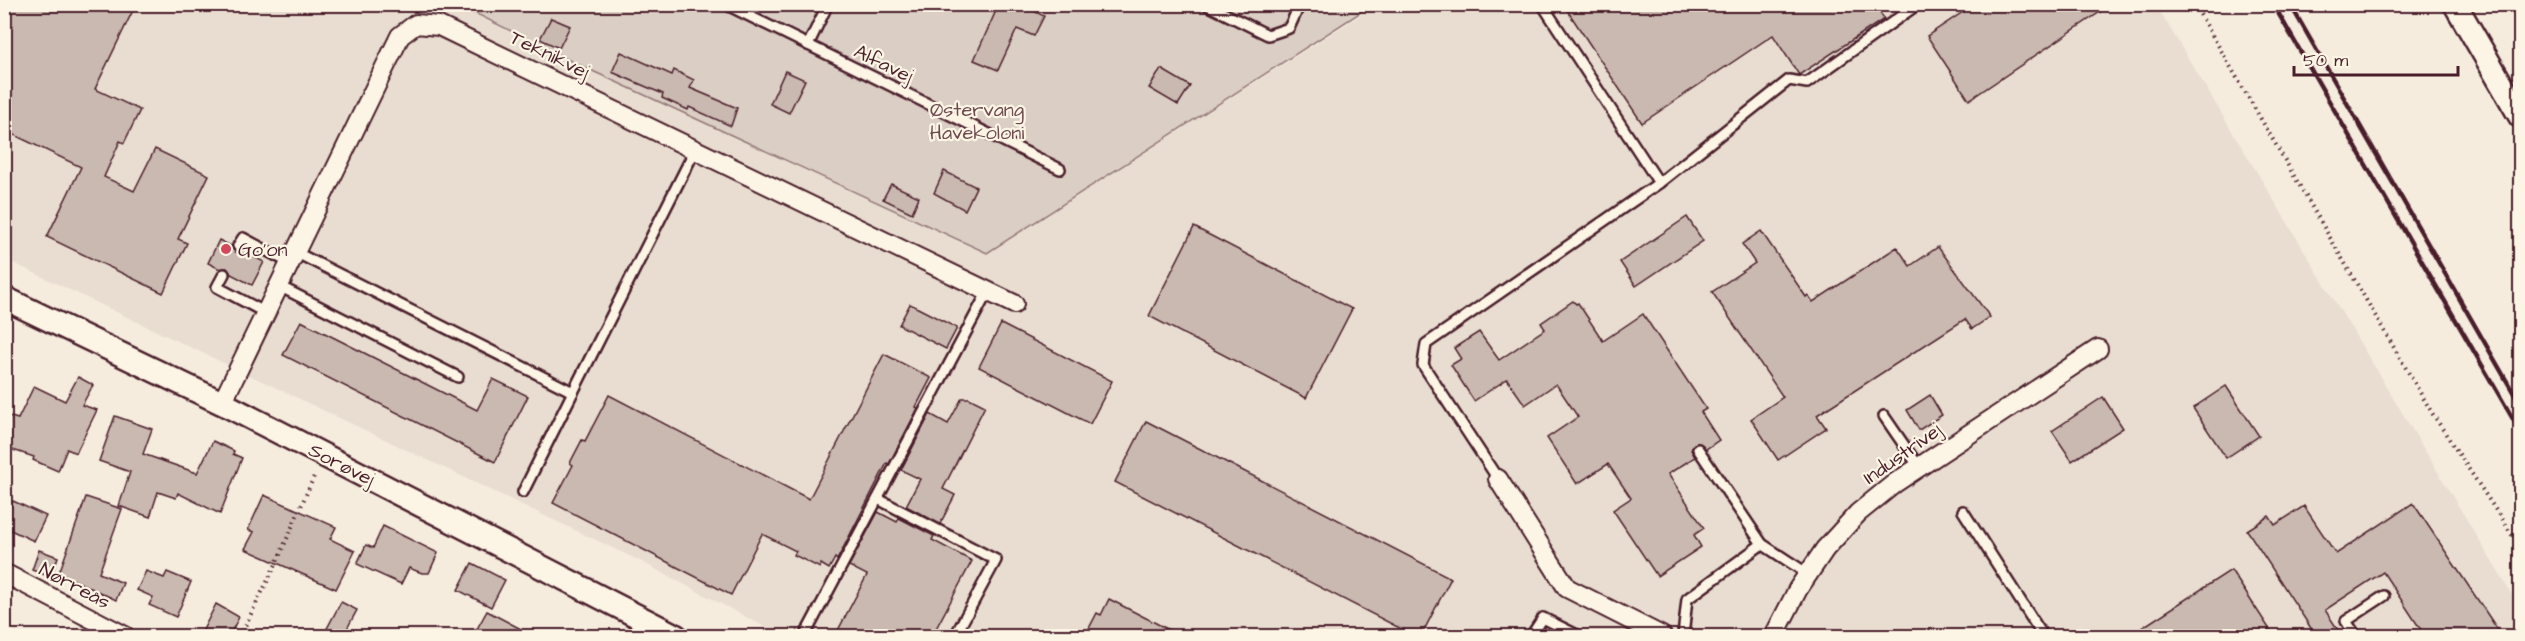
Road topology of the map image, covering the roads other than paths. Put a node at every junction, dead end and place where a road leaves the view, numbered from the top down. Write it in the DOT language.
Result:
graph roads {
  1 [pos="724,4"];
  2 [pos="828,4"];
  3 [pos="1205,4"];
  4 [pos="1300,4"];
  5 [pos="1542,4"];
  6 [pos="1918,4"];
  7 [pos="2455,4"];
  8 [pos="808,45"];
  9 [pos="2520,116"];
  10 [pos="695,150"];
  11 [pos="1060,169"];
  12 [pos="1659,183"];
  13 [pos="238,246"];
  14 [pos="293,257"];
  15 [pos="224,274"];
  16 [pos="279,286"];
  17 [pos="988,291"];
  18 [pos="4,298"];
  19 [pos="1014,304"];
  20 [pos="266,313"];
  21 [pos="2098,349"];
  22 [pos="458,377"];
  23 [pos="573,392"];
  24 [pos="222,403"];
  25 [pos="1884,416"];
  26 [pos="1698,449"];
  27 [pos="1919,467"];
  28 [pos="1498,479"];
  29 [pos="523,492"];
  30 [pos="878,499"];
  31 [pos="1963,511"];
  32 [pos="1762,544"];
  33 [pos="4,573"];
  34 [pos="1808,574"];
  35 [pos="2384,596"];
  36 [pos="125,636"];
  37 [pos="676,636"];
  38 [pos="808,636"];
  39 [pos="955,636"];
  40 [pos="1531,636"];
  41 [pos="1579,636"];
  42 [pos="1662,636"];
  43 [pos="1683,636"];
  44 [pos="1774,636"];
  45 [pos="2043,636"];
  46 [pos="2356,636"];
  1 -- 8 [label="lane, Alfavej"];
  2 -- 8 [label="lane"];
  3 -- 4 [label="lane"];
  5 -- 12 [label="lane"];
  6 -- 12 [label="lane"];
  7 -- 9 [label="street"];
  8 -- 11 [label="lane, Alfavej"];
  10 -- 14 [label="street, Teknikvej"];
  10 -- 17 [label="street, Teknikvej"];
  10 -- 23 [label="lane"];
  12 -- 28 [label="lane"];
  13 -- 14 [label="lane"];
  14 -- 16 [label="street, Teknikvej"];
  14 -- 23 [label="lane"];
  15 -- 20 [label="lane"];
  16 -- 20 [label="street, Teknikvej"];
  16 -- 22 [label="lane"];
  17 -- 19 [label="street, Teknikvej"];
  17 -- 30 [label="lane"];
  18 -- 24 [label="street, Sorøvej"];
  20 -- 24 [label="street, Teknikvej"];
  21 -- 27 [label="street, Industrivej"];
  23 -- 29 [label="lane"];
  24 -- 37 [label="street, Sorøvej"];
  25 -- 27 [label="lane"];
  26 -- 32 [label="lane"];
  27 -- 34 [label="street, Industrivej"];
  28 -- 42 [label="street"];
  30 -- 38 [label="lane"];
  30 -- 39 [label="lane"];
  31 -- 45 [label="lane"];
  32 -- 34 [label="lane"];
  32 -- 43 [label="lane"];
  33 -- 36 [label="street, Nørreås"];
  34 -- 44 [label="street, Industrivej"];
  35 -- 46 [label="lane"];
  40 -- 41 [label="lane"];
}
